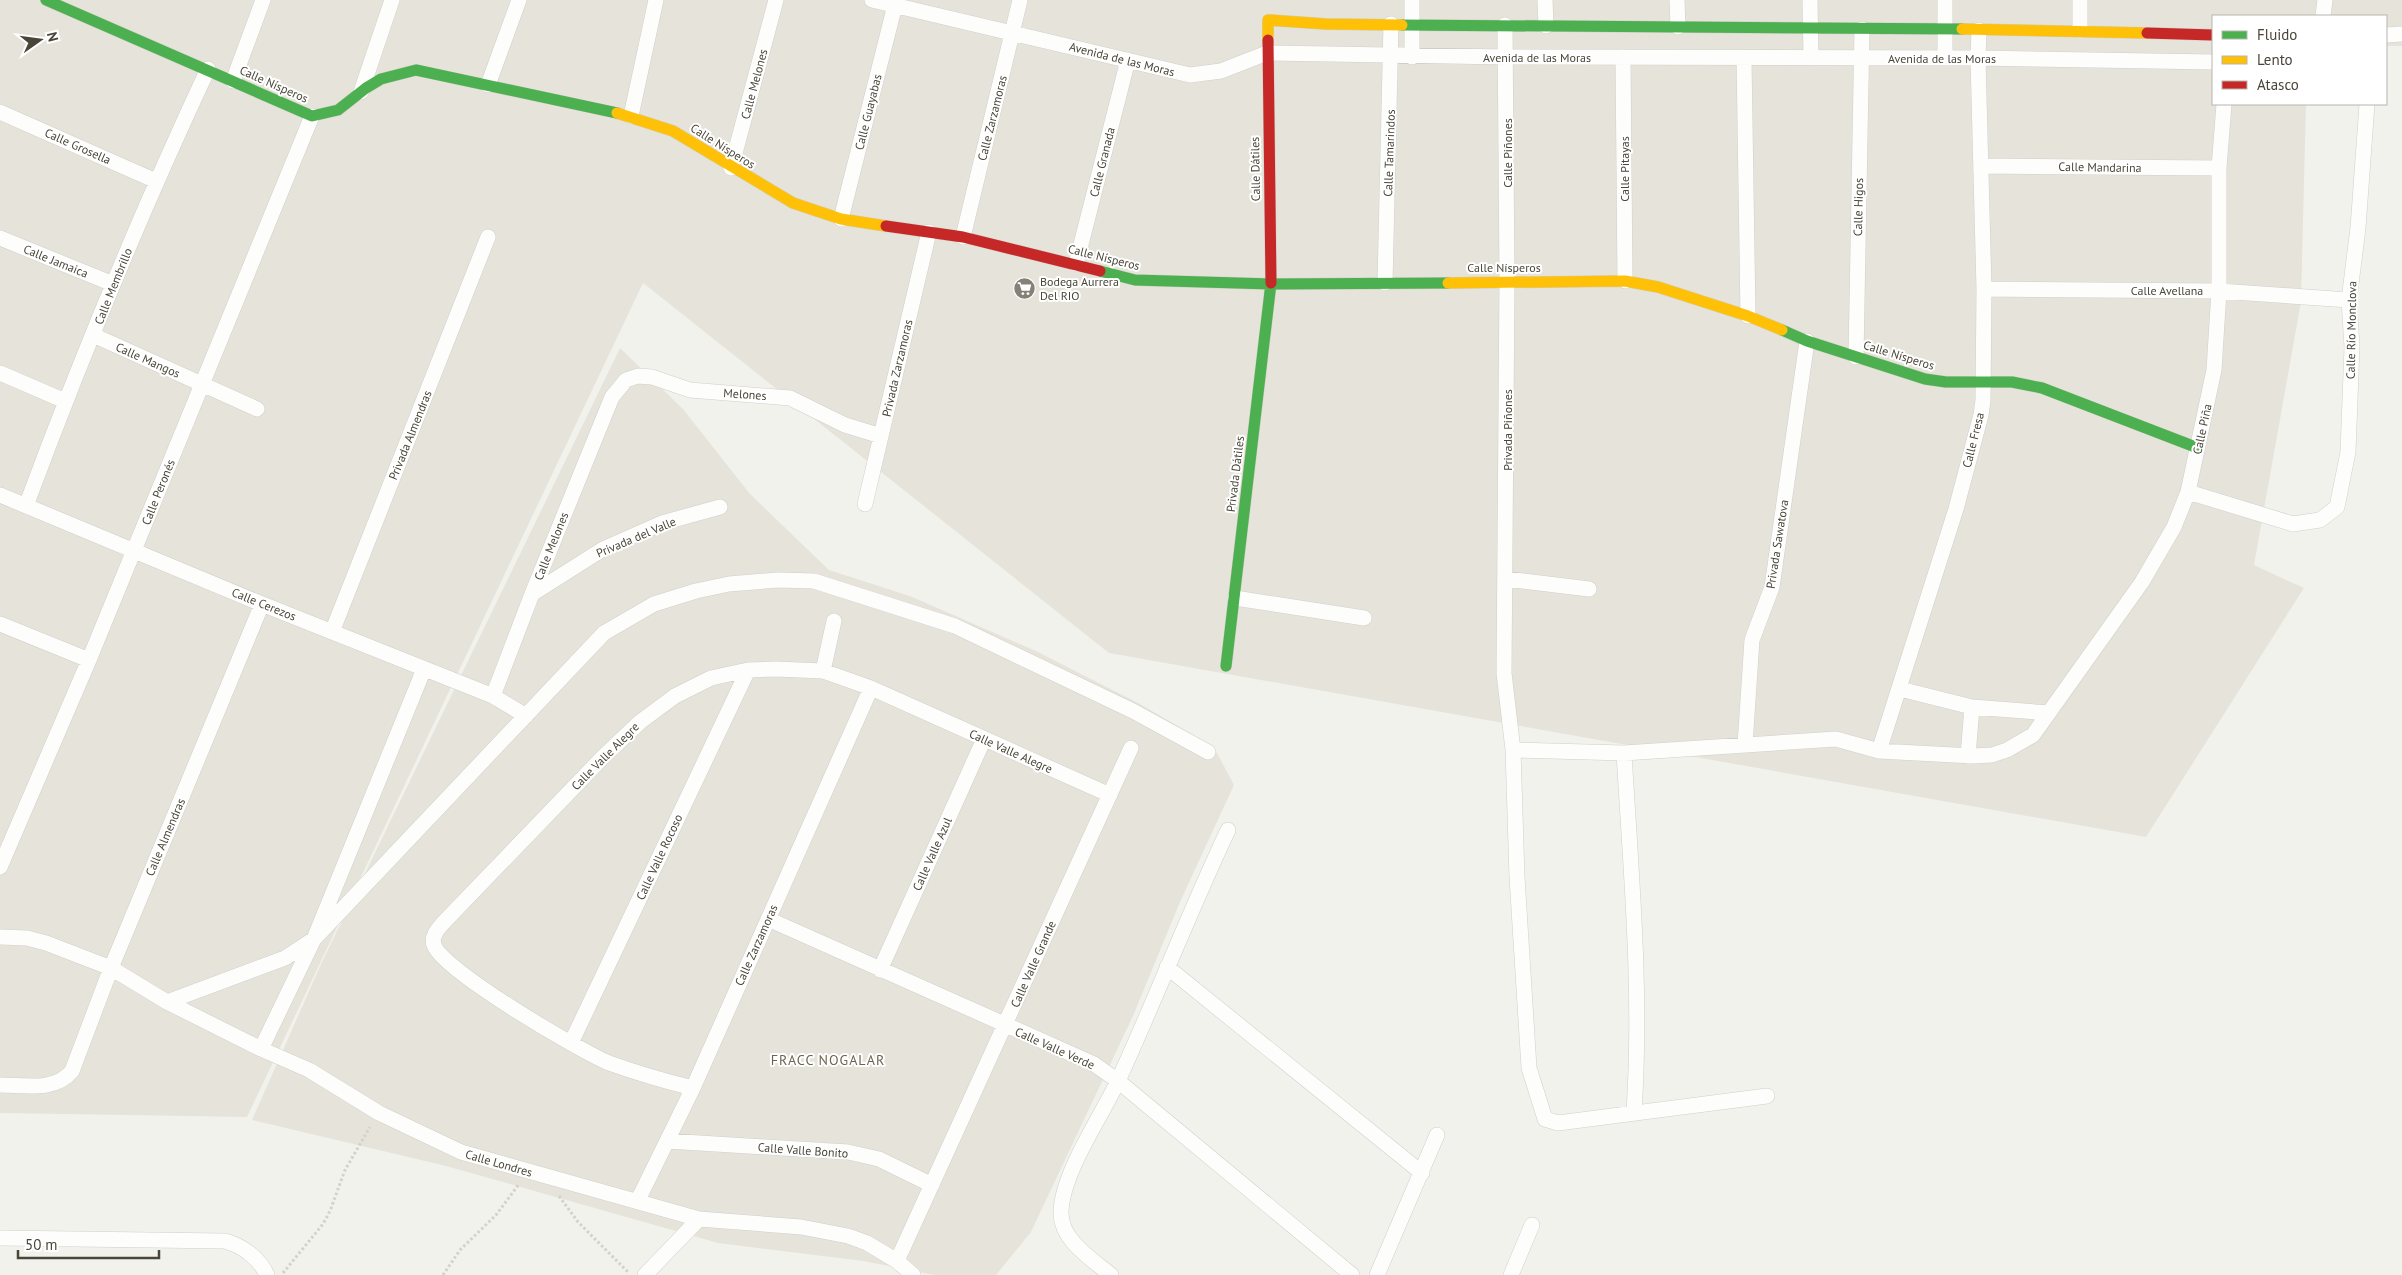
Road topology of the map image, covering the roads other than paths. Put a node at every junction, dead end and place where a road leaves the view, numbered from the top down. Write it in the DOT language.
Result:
graph roads {
  1 [pos="46,0"];
  2 [pos="264,0"];
  3 [pos="392,0"];
  4 [pos="519,0"];
  5 [pos="656,0"];
  6 [pos="776,0"];
  7 [pos="872,0"];
  8 [pos="1020,0"];
  9 [pos="1412,0"];
  10 [pos="1545,0"];
  11 [pos="1677,0"];
  12 [pos="1810,0"];
  13 [pos="1945,0"];
  14 [pos="2080,0"];
  15 [pos="2325,0"];
  16 [pos="895,5"];
  17 [pos="2323,15"];
  18 [pos="1391,24"];
  19 [pos="1413,24"];
  20 [pos="1506,25"];
  21 [pos="1546,26"];
  22 [pos="1678,27"];
  23 [pos="1811,28"];
  24 [pos="1862,29"];
  25 [pos="1946,30"];
  26 [pos="1979,30"];
  27 [pos="2080,30"];
  28 [pos="1012,33"];
  29 [pos="2402,34"];
  30 [pos="2212,35"];
  31 [pos="2387,35"];
  32 [pos="1267,53"];
  33 [pos="1391,56"];
  34 [pos="1412,56"];
  35 [pos="1507,57"];
  36 [pos="1623,57"];
  37 [pos="1744,58"];
  38 [pos="1811,58"];
  39 [pos="1861,58"];
  40 [pos="1944,58"];
  41 [pos="1978,58"];
  42 [pos="1128,60"];
  43 [pos="2212,62"];
  44 [pos="208,69"];
  45 [pos="233,81"];
  46 [pos="488,85"];
  47 [pos="360,92"];
  48 [pos="2224,105"];
  49 [pos="2367,105"];
  50 [pos="0,112"];
  51 [pos="312,116"];
  52 [pos="631,116"];
  53 [pos="1981,166"];
  54 [pos="731,168"];
  55 [pos="2219,168"];
  56 [pos="156,180"];
  57 [pos="842,219"];
  58 [pos="929,232"];
  59 [pos="963,237"];
  60 [pos="0,238"];
  61 [pos="488,238"];
  62 [pos="1076,264"];
  63 [pos="1507,281"];
  64 [pos="1624,281"];
  65 [pos="1385,283"];
  66 [pos="113,284"];
  67 [pos="1271,284"];
  68 [pos="1984,289"];
  69 [pos="2219,291"];
  70 [pos="2349,300"];
  71 [pos="1748,316"];
  72 [pos="92,335"];
  73 [pos="1807,341"];
  74 [pos="1856,356"];
  75 [pos="0,373"];
  76 [pos="1982,381"];
  77 [pos="202,384"];
  78 [pos="612,397"];
  79 [pos="65,401"];
  80 [pos="257,410"];
  81 [pos="881,436"];
  82 [pos="2198,448"];
  83 [pos="2188,492"];
  84 [pos="0,495"];
  85 [pos="865,504"];
  86 [pos="26,506"];
  87 [pos="720,506"];
  88 [pos="134,551"];
  89 [pos="1506,579"];
  90 [pos="1589,589"];
  91 [pos="532,594"];
  92 [pos="1235,598"];
  93 [pos="262,604"];
  94 [pos="1364,618"];
  95 [pos="834,621"];
  96 [pos="0,624"];
  97 [pos="332,632"];
  98 [pos="89,660"];
  99 [pos="1226,666"];
  100 [pos="424,668"];
  101 [pos="748,670"];
  102 [pos="823,672"];
  103 [pos="870,688"];
  104 [pos="1900,689"];
  105 [pos="493,696"];
  106 [pos="1972,708"];
  107 [pos="2049,712"];
  108 [pos="526,716"];
  109 [pos="984,738"];
  110 [pos="1745,745"];
  111 [pos="1131,748"];
  112 [pos="1513,750"];
  113 [pos="1879,751"];
  114 [pos="1208,752"];
  115 [pos="1624,753"];
  116 [pos="1968,756"];
  117 [pos="1110,795"];
  118 [pos="1228,830"];
  119 [pos="0,867"];
  120 [pos="768,919"];
  121 [pos="0,937"];
  122 [pos="314,940"];
  123 [pos="1167,967"];
  124 [pos="111,968"];
  125 [pos="880,970"];
  126 [pos="167,1002"];
  127 [pos="1005,1026"];
  128 [pos="571,1043"];
  129 [pos="261,1049"];
  130 [pos="1118,1081"];
  131 [pos="0,1085"];
  132 [pos="692,1088"];
  133 [pos="1767,1096"];
  134 [pos="1634,1111"];
  135 [pos="1437,1135"];
  136 [pos="667,1141"];
  137 [pos="1422,1173"];
  138 [pos="932,1185"];
  139 [pos="638,1200"];
  140 [pos="699,1219"];
  141 [pos="1532,1225"];
  142 [pos="0,1238"];
  143 [pos="898,1261"];
  144 [pos="267,1275"];
  145 [pos="645,1275"];
  146 [pos="913,1275"];
  147 [pos="1112,1275"];
  148 [pos="1352,1275"];
  149 [pos="1376,1275"];
  150 [pos="1511,1275"];
  1 -- 44 [label="street, Calle Nísperos"];
  2 -- 45 [label="street"];
  3 -- 47 [label="street"];
  4 -- 46 [label="street"];
  5 -- 52 [label="street"];
  6 -- 54 [label="street, Calle Melones"];
  7 -- 16 [label="street, Avenida de las Moras"];
  8 -- 28 [label="street, Calle Zarzamoras"];
  9 -- 19 [label="street"];
  10 -- 21 [label="street"];
  11 -- 22 [label="street"];
  12 -- 23 [label="street"];
  13 -- 25 [label="street"];
  14 -- 27 [label="street"];
  15 -- 17 [label="street"];
  16 -- 28 [label="street, Avenida de las Moras"];
  16 -- 57 [label="street, Calle Guayabas"];
  18 -- 19 [label="street"];
  18 -- 32 [label="street, Calle Dátiles"];
  18 -- 33 [label="street, Calle Tamarindos"];
  19 -- 20 [label="street"];
  19 -- 34 [label="street"];
  20 -- 21 [label="street"];
  20 -- 35 [label="street, Calle Piñones"];
  21 -- 22 [label="street"];
  22 -- 23 [label="street"];
  23 -- 24 [label="street"];
  23 -- 38 [label="street"];
  24 -- 25 [label="street"];
  24 -- 39 [label="street, Calle Higos"];
  25 -- 26 [label="street"];
  25 -- 40 [label="street"];
  26 -- 27 [label="street"];
  26 -- 41 [label="street, Calle Fresa"];
  27 -- 30 [label="street"];
  28 -- 42 [label="street, Avenida de las Moras"];
  28 -- 59 [label="street, Calle Zarzamoras"];
  29 -- 31 [label="street"];
  32 -- 33 [label="street, Avenida de las Moras"];
  32 -- 42 [label="street, Avenida de las Moras"];
  32 -- 67 [label="street, Calle Dátiles"];
  33 -- 34 [label="street, Avenida de las Moras"];
  33 -- 65 [label="street, Calle Tamarindos"];
  34 -- 35 [label="street, Avenida de las Moras"];
  35 -- 36 [label="street, Avenida de las Moras"];
  35 -- 63 [label="street, Calle Piñones"];
  36 -- 37 [label="street, Avenida de las Moras"];
  36 -- 64 [label="street, Calle Pitayas"];
  37 -- 38 [label="street, Avenida de las Moras"];
  37 -- 71 [label="street"];
  38 -- 39 [label="street, Avenida de las Moras"];
  39 -- 40 [label="street, Avenida de las Moras"];
  39 -- 74 [label="street, Calle Higos"];
  40 -- 41 [label="street, Avenida de las Moras"];
  41 -- 43 [label="street, Avenida de las Moras"];
  41 -- 53 [label="street, Calle Fresa"];
  42 -- 62 [label="street, Calle Granada"];
  44 -- 45 [label="street, Calle Nísperos"];
  44 -- 56 [label="street, Calle Membrillo"];
  45 -- 51 [label="street, Calle Nísperos"];
  46 -- 47 [label="street, Calle Nísperos"];
  46 -- 52 [label="street, Calle Nísperos"];
  47 -- 51 [label="street, Calle Nísperos"];
  48 -- 55 [label="street, Calle Piña"];
  49 -- 70 [label="street, Calle Río Monclova"];
  50 -- 56 [label="street, Calle Grosella"];
  51 -- 77 [label="street, Calle Peronés"];
  52 -- 54 [label="street, Calle Nísperos"];
  53 -- 55 [label="street, Calle Mandarina"];
  53 -- 68 [label="street, Calle Fresa"];
  54 -- 57 [label="street, Calle Nísperos"];
  55 -- 69 [label="street, Calle Piña"];
  56 -- 66 [label="street, Calle Membrillo"];
  57 -- 58 [label="street, Calle Nísperos"];
  58 -- 59 [label="street, Calle Nísperos"];
  58 -- 81 [label="street, Privada Zarzamoras"];
  59 -- 62 [label="street, Calle Nísperos"];
  60 -- 66 [label="street, Calle Jamaica"];
  61 -- 97 [label="street, Privada Almendras"];
  62 -- 67 [label="street, Calle Nísperos"];
  63 -- 64 [label="street, Calle Nísperos"];
  63 -- 65 [label="street, Calle Nísperos"];
  63 -- 89 [label="street, Privada Piñones"];
  64 -- 71 [label="street, Calle Nísperos"];
  65 -- 67 [label="street, Calle Nísperos"];
  66 -- 72 [label="street, Calle Membrillo"];
  67 -- 92 [label="street, Privada Dátiles"];
  68 -- 69 [label="street, Calle Avellana"];
  68 -- 76 [label="street, Calle Fresa"];
  69 -- 70 [label="street, Calle Avellana"];
  69 -- 82 [label="street, Calle Piña"];
  70 -- 83 [label="street, Calle Río Monclova"];
  71 -- 73 [label="street, Calle Nísperos"];
  72 -- 77 [label="street, Calle Mangos"];
  72 -- 79 [label="street, Calle Membrillo"];
  73 -- 74 [label="street, Calle Nísperos"];
  73 -- 110 [label="street, Privada Sawatova"];
  74 -- 76 [label="street, Calle Nísperos"];
  75 -- 79 [label="street"];
  76 -- 82 [label="street, Calle Nísperos"];
  76 -- 104 [label="street, Calle Fresa"];
  77 -- 80 [label="street, Calle Mangos"];
  77 -- 88 [label="street, Calle Peronés"];
  78 -- 81 [label="street, Melones"];
  78 -- 91 [label="street, Calle Melones"];
  79 -- 86 [label="street, Calle Membrillo"];
  81 -- 85 [label="street, Privada Zarzamoras"];
  82 -- 83 [label="street, Calle Piña"];
  83 -- 107 [label="street, Calle Piña"];
  84 -- 86 [label="street, Calle Cerezos"];
  86 -- 88 [label="street, Calle Cerezos"];
  87 -- 91 [label="street, Privada del Valle"];
  88 -- 93 [label="street, Calle Cerezos"];
  88 -- 98 [label="street, Calle Peronés"];
  89 -- 90 [label="street"];
  89 -- 112 [label="street, Privada Piñones"];
  91 -- 105 [label="street, Calle Melones"];
  92 -- 94 [label="street"];
  92 -- 99 [label="street, Privada Dátiles"];
  93 -- 97 [label="street, Calle Cerezos"];
  93 -- 124 [label="street, Calle Almendras"];
  95 -- 102 [label="street"];
  96 -- 98 [label="street"];
  97 -- 100 [label="street, Calle Cerezos"];
  98 -- 119 [label="street, Calle Peronés"];
  100 -- 105 [label="street, Calle Cerezos"];
  100 -- 122 [label="street"];
  101 -- 102 [label="street, Calle Valle Alegre"];
  101 -- 128 [label="street, Calle Valle Rocoso"];
  101 -- 128 [label="street, Calle Valle Alegre"];
  102 -- 103 [label="street, Calle Valle Alegre"];
  103 -- 109 [label="street, Calle Valle Alegre"];
  103 -- 120 [label="street, Calle Zarzamoras"];
  104 -- 106 [label="street"];
  104 -- 113 [label="street, Calle Fresa"];
  105 -- 108 [label="street, Calle Cerezos"];
  106 -- 107 [label="street"];
  106 -- 116 [label="street"];
  107 -- 116 [label="street, Calle Piña"];
  108 -- 114 [label="street"];
  108 -- 122 [label="street"];
  109 -- 117 [label="street, Calle Valle Alegre"];
  109 -- 125 [label="street, Calle Valle Azul"];
  110 -- 113 [label="street, Calle Piña"];
  110 -- 115 [label="street, Calle Piña"];
  111 -- 117 [label="street, Calle Valle Grande"];
  112 -- 115 [label="street, Calle Piña"];
  112 -- 134 [label="street, Privada Piñones"];
  113 -- 116 [label="street, Calle Piña"];
  115 -- 134 [label="street"];
  117 -- 127 [label="street, Calle Valle Grande"];
  118 -- 123 [label="street"];
  120 -- 125 [label="street, Calle Valle Verde"];
  120 -- 132 [label="street, Calle Zarzamoras"];
  121 -- 124 [label="street, Calle Londres"];
  122 -- 126 [label="street"];
  122 -- 129 [label="street"];
  123 -- 130 [label="street"];
  123 -- 137 [label="street"];
  124 -- 126 [label="street, Calle Londres"];
  124 -- 131 [label="street, Calle Almendras"];
  125 -- 127 [label="street, Calle Valle Verde"];
  126 -- 129 [label="street, Calle Londres"];
  127 -- 130 [label="street, Calle Valle Verde"];
  127 -- 138 [label="street, Calle Valle Grande"];
  128 -- 132 [label="street, Calle Valle Alegre"];
  129 -- 139 [label="street, Calle Londres"];
  130 -- 147 [label="street"];
  130 -- 148 [label="street, Calle Valle Verde"];
  132 -- 136 [label="street, Calle Zarzamoras"];
  133 -- 134 [label="street, Privada Piñones"];
  135 -- 137 [label="street"];
  136 -- 138 [label="street, Calle Valle Bonito"];
  136 -- 139 [label="street, Calle Zarzamoras"];
  137 -- 149 [label="street"];
  138 -- 143 [label="street, Calle Valle Grande"];
  139 -- 140 [label="street, Calle Londres"];
  140 -- 143 [label="street, Calle Londres"];
  140 -- 145 [label="street"];
  141 -- 150 [label="street"];
  142 -- 144 [label="street"];
  143 -- 146 [label="street, Calle Londres"];
}
